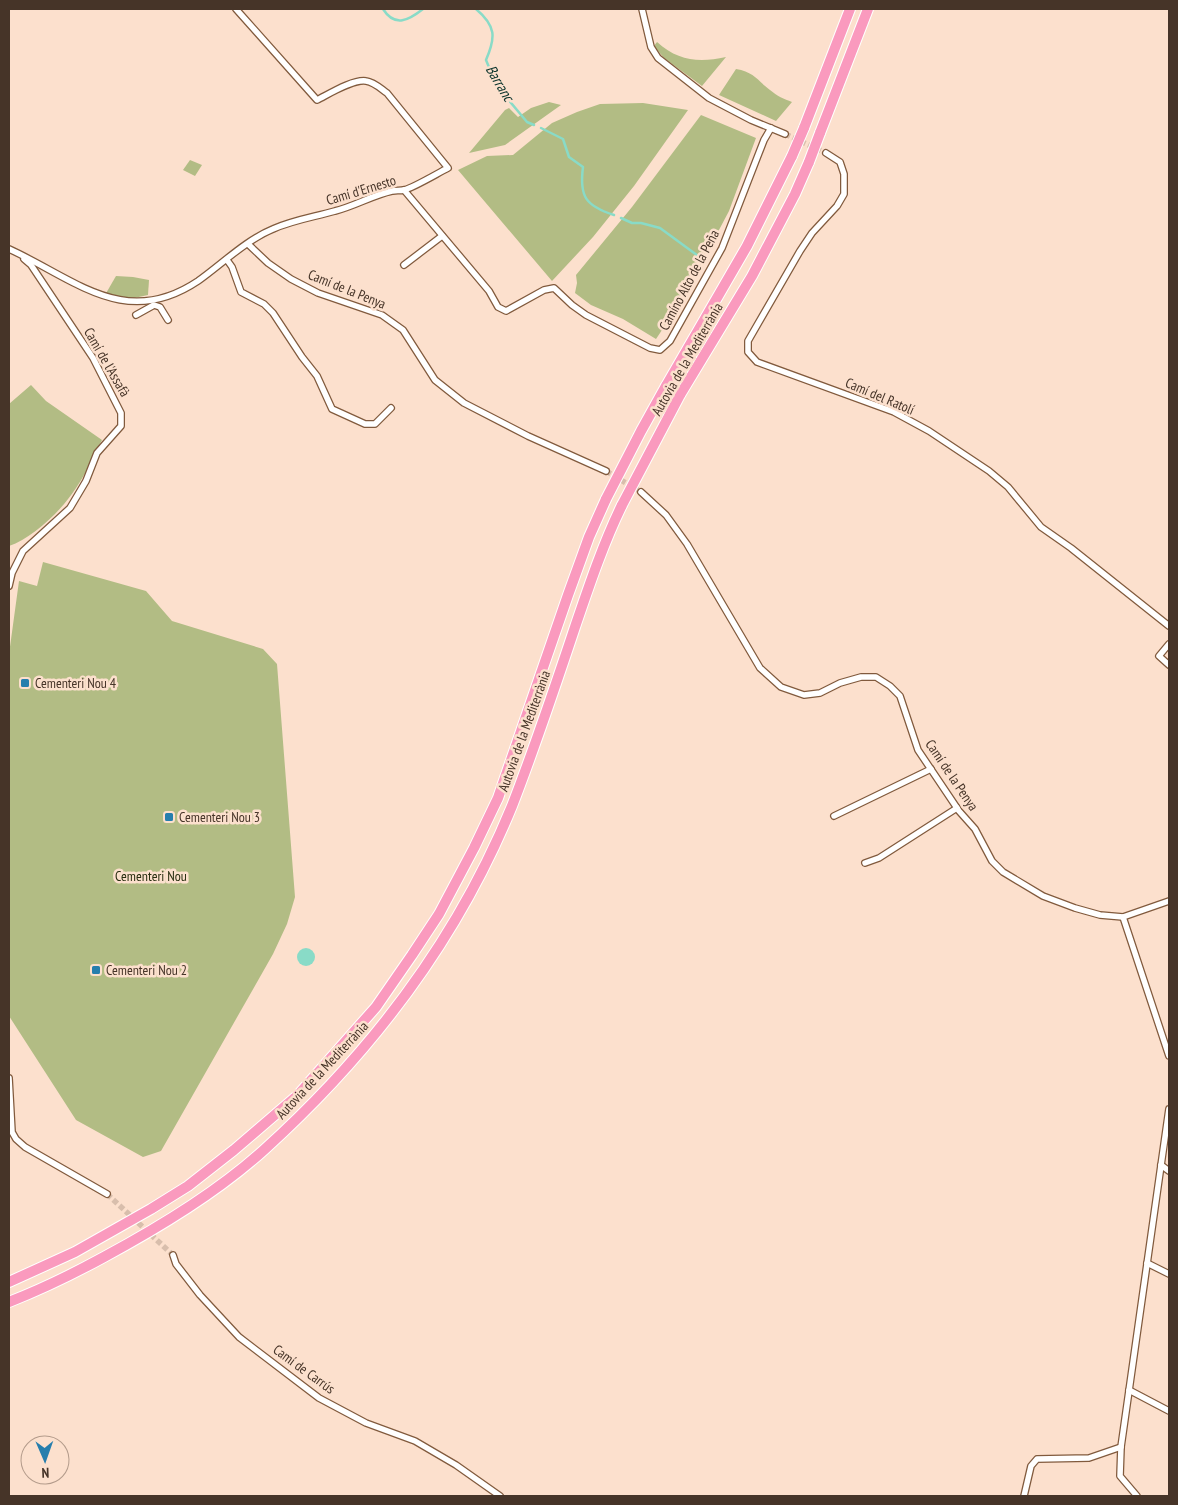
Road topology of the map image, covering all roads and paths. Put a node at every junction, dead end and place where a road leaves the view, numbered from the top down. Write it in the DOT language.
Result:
graph roads {
  1 [pos="236,9"];
  2 [pos="642,9"];
  3 [pos="850,9"];
  4 [pos="868,9"];
  5 [pos="771,128"];
  6 [pos="785,134"];
  7 [pos="826,153"];
  8 [pos="404,190"];
  9 [pos="442,236"];
  10 [pos="248,244"];
  11 [pos="12,251"];
  12 [pos="227,260"];
  13 [pos="404,265"];
  14 [pos="163,298"];
  15 [pos="154,305"];
  16 [pos="136,315"];
  17 [pos="168,320"];
  18 [pos="391,408"];
  19 [pos="606,471"];
  20 [pos="641,492"];
  21 [pos="9,586"];
  22 [pos="1169,626"];
  23 [pos="1169,644"];
  24 [pos="1169,665"];
  25 [pos="930,769"];
  26 [pos="957,808"];
  27 [pos="834,816"];
  28 [pos="865,863"];
  29 [pos="1169,901"];
  30 [pos="1123,917"];
  31 [pos="1169,1056"];
  32 [pos="9,1078"];
  33 [pos="1169,1108"];
  34 [pos="1161,1165"];
  35 [pos="1169,1171"];
  36 [pos="106,1194"];
  37 [pos="173,1255"];
  38 [pos="1147,1263"];
  39 [pos="1169,1274"];
  40 [pos="9,1282"];
  41 [pos="9,1302"];
  42 [pos="1129,1390"];
  43 [pos="1169,1411"];
  44 [pos="1122,1447"];
  45 [pos="500,1496"];
  46 [pos="1024,1496"];
  47 [pos="1137,1496"];
  1 -- 8 [label="street, Camí d'Ernesto"];
  2 -- 5 [label="street"];
  3 -- 40 [label="highway, Autovia de la Mediterrània, bridge"];
  4 -- 41 [label="highway, Autovia de la Mediterrània, bridge"];
  5 -- 6 [label="street"];
  5 -- 9 [label="street, Camíno Alto de la Peña"];
  7 -- 22 [label="street, Camí del Ratolí"];
  8 -- 9 [label="street, Camíno Alto de la Peña"];
  8 -- 10 [label="street, Camí d'Ernesto"];
  9 -- 13 [label="street"];
  10 -- 12 [label="street, Camí d'Ernesto"];
  10 -- 19 [label="street, Camí de la Penya"];
  11 -- 14 [label="street, Camí d'Ernesto"];
  11 -- 21 [label="street, Camí de l'Assafà"];
  12 -- 14 [label="street, Camí d'Ernesto"];
  12 -- 18 [label="street"];
  14 -- 15 [label="street"];
  15 -- 16 [label="street"];
  15 -- 17 [label="street"];
  20 -- 25 [label="street, Camí de la Penya"];
  23 -- 24 [label="street"];
  25 -- 26 [label="street, Camí de la Penya"];
  25 -- 27 [label="street"];
  26 -- 28 [label="street"];
  26 -- 30 [label="street, Camí de la Penya"];
  29 -- 30 [label="street, Camí de la Penya"];
  30 -- 31 [label="street"];
  32 -- 36 [label="street"];
  33 -- 34 [label="street"];
  34 -- 35 [label="street"];
  34 -- 38 [label="street"];
  37 -- 45 [label="street, Camí de Carrús"];
  38 -- 39 [label="street"];
  38 -- 42 [label="street"];
  42 -- 43 [label="street"];
  42 -- 44 [label="street"];
  44 -- 46 [label="street"];
  44 -- 47 [label="street"];
}
